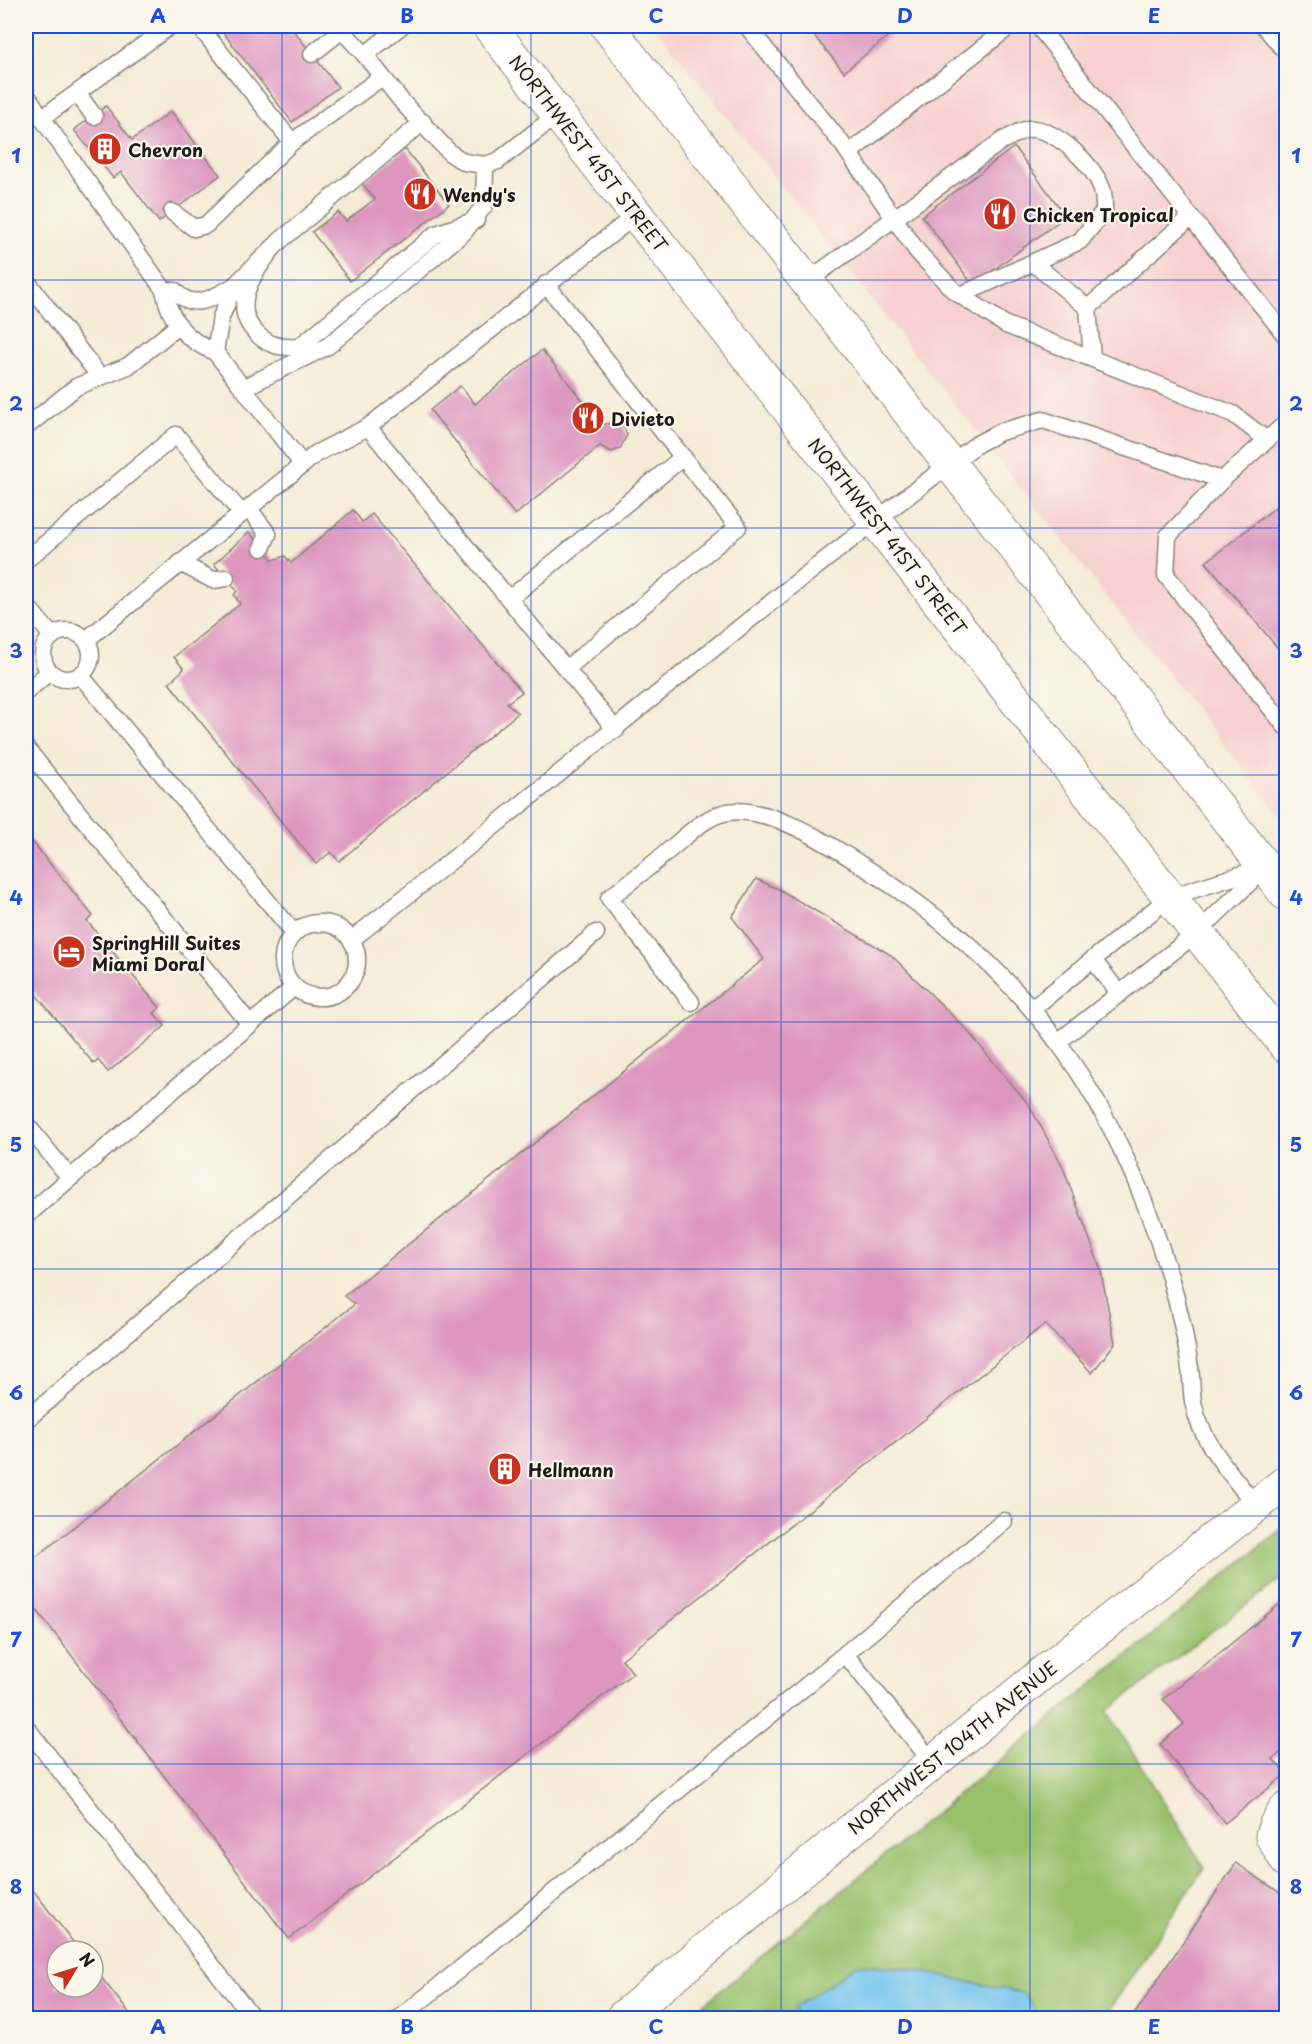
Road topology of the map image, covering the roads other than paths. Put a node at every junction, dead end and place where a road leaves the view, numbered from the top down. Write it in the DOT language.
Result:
graph roads {
  1 [pos="170,26"];
  2 [pos="199,26"];
  3 [pos="401,26"];
  4 [pos="489,26"];
  5 [pos="607,26"];
  6 [pos="747,26"];
  7 [pos="1010,26"];
  8 [pos="1038,26"];
  9 [pos="1264,26"];
  10 [pos="340,28"];
  11 [pos="1287,52"];
  12 [pos="312,54"];
  13 [pos="365,55"];
  14 [pos="382,77"];
  15 [pos="77,93"];
  16 [pos="26,94"];
  17 [pos="558,114"];
  18 [pos="94,116"];
  19 [pos="42,118"];
  20 [pos="423,122"];
  21 [pos="292,142"];
  22 [pos="849,153"];
  23 [pos="485,165"];
  24 [pos="172,212"];
  25 [pos="637,214"];
  26 [pos="894,216"];
  27 [pos="1191,217"];
  28 [pos="476,220"];
  29 [pos="273,248"];
  30 [pos="1033,263"];
  31 [pos="26,280"];
  32 [pos="806,282"];
  33 [pos="546,285"];
  34 [pos="234,286"];
  35 [pos="164,290"];
  36 [pos="961,295"];
  37 [pos="1088,308"];
  38 [pos="179,325"];
  39 [pos="1287,336"];
  40 [pos="214,352"];
  41 [pos="1092,357"];
  42 [pos="100,377"];
  43 [pos="243,388"];
  44 [pos="1287,423"];
  45 [pos="368,427"];
  46 [pos="26,428"];
  47 [pos="1267,441"];
  48 [pos="683,457"];
  49 [pos="303,465"];
  50 [pos="949,465"];
  51 [pos="1222,480"];
  52 [pos="245,511"];
  53 [pos="875,520"];
  54 [pos="262,548"];
  55 [pos="26,560"];
  56 [pos="180,563"];
  57 [pos="226,578"];
  58 [pos="509,599"];
  59 [pos="26,605"];
  60 [pos="52,636"];
  61 [pos="86,640"];
  62 [pos="566,669"];
  63 [pos="49,672"];
  64 [pos="81,675"];
  65 [pos="26,692"];
  66 [pos="1287,727"];
  67 [pos="616,730"];
  68 [pos="26,748"];
  69 [pos="1265,867"];
  70 [pos="1287,894"];
  71 [pos="1170,897"];
  72 [pos="1198,932"];
  73 [pos="294,933"];
  74 [pos="596,933"];
  75 [pos="351,940"];
  76 [pos="1093,960"];
  77 [pos="294,987"];
  78 [pos="1120,994"];
  79 [pos="691,1002"];
  80 [pos="1033,1008"];
  81 [pos="250,1024"];
  82 [pos="1059,1041"];
  83 [pos="1287,1046"];
  84 [pos="26,1124"];
  85 [pos="70,1178"];
  86 [pos="26,1216"];
  87 [pos="26,1420"];
  88 [pos="1287,1482"];
  89 [pos="1256,1506"];
  90 [pos="1004,1521"];
  91 [pos="845,1654"];
  92 [pos="26,1727"];
  93 [pos="933,1763"];
  94 [pos="1287,1809"];
  95 [pos="1287,1860"];
  96 [pos="253,2019"];
  97 [pos="400,2019"];
  98 [pos="622,2019"];
  1 -- 15 [label="lane"];
  2 -- 21 [label="lane"];
  3 -- 13 [label="lane"];
  4 -- 17 [label="main road, NORTHWEST 41ST STREET"];
  5 -- 32 [label="main road"];
  6 -- 22 [label="lane"];
  7 -- 22 [label="lane"];
  8 -- 27 [label="lane"];
  9 -- 11 [label="lane"];
  10 -- 12 [label="lane"];
  10 -- 13 [label="lane"];
  13 -- 14 [label="lane"];
  14 -- 20 [label="lane"];
  14 -- 21 [label="lane"];
  15 -- 18 [label="lane"];
  15 -- 19 [label="lane"];
  16 -- 19 [label="lane"];
  17 -- 23 [label="lane"];
  17 -- 25 [label="main road, NORTHWEST 41ST STREET"];
  19 -- 35 [label="lane"];
  20 -- 23 [label="lane"];
  20 -- 29 [label="lane"];
  21 -- 24 [label="lane"];
  22 -- 26 [label="lane"];
  23 -- 28 [label="lane"];
  25 -- 33 [label="lane"];
  25 -- 53 [label="main road, NORTHWEST 41ST STREET"];
  26 -- 30 [label="lane"];
  26 -- 32 [label="lane"];
  26 -- 36 [label="lane"];
  27 -- 37 [label="lane"];
  27 -- 39 [label="lane"];
  28 -- 29 [label="lane"];
  28 -- 43 [label="lane"];
  29 -- 34 [label="lane"];
  30 -- 36 [label="lane"];
  30 -- 37 [label="lane"];
  31 -- 42 [label="lane"];
  32 -- 50 [label="main road"];
  33 -- 45 [label="lane"];
  33 -- 48 [label="lane"];
  34 -- 35 [label="lane"];
  34 -- 40 [label="lane"];
  35 -- 38 [label="lane"];
  36 -- 41 [label="lane"];
  37 -- 41 [label="lane"];
  38 -- 40 [label="lane"];
  38 -- 42 [label="lane"];
  40 -- 43 [label="lane"];
  41 -- 47 [label="lane"];
  42 -- 46 [label="lane"];
  43 -- 49 [label="lane"];
  44 -- 47 [label="lane"];
  45 -- 49 [label="lane"];
  45 -- 58 [label="lane"];
  47 -- 51 [label="lane"];
  48 -- 58 [label="lane"];
  48 -- 62 [label="lane"];
  49 -- 52 [label="lane"];
  50 -- 51 [label="lane"];
  50 -- 53 [label="lane"];
  50 -- 69 [label="main road"];
  51 -- 66 [label="lane"];
  52 -- 54 [label="lane"];
  52 -- 55 [label="lane"];
  52 -- 56 [label="lane"];
  53 -- 67 [label="lane"];
  53 -- 71 [label="main road, NORTHWEST 41ST STREET"];
  56 -- 57 [label="lane"];
  56 -- 61 [label="lane"];
  58 -- 62 [label="lane"];
  59 -- 60 [label="lane"];
  60 -- 61 [label="lane"];
  60 -- 63 [label="lane"];
  61 -- 64 [label="lane"];
  62 -- 67 [label="lane"];
  63 -- 64 [label="lane"];
  63 -- 65 [label="lane"];
  64 -- 73 [label="lane"];
  67 -- 75 [label="lane"];
  68 -- 81 [label="lane"];
  69 -- 70 [label="main road"];
  69 -- 71 [label="lane"];
  69 -- 72 [label="lane"];
  71 -- 72 [label="main road, NORTHWEST 41ST STREET"];
  71 -- 76 [label="lane"];
  72 -- 78 [label="lane"];
  72 -- 83 [label="main road, NORTHWEST 41ST STREET"];
  73 -- 75 [label="lane"];
  73 -- 77 [label="lane"];
  74 -- 87 [label="lane"];
  75 -- 77 [label="lane"];
  76 -- 78 [label="lane"];
  76 -- 80 [label="lane"];
  77 -- 81 [label="lane"];
  78 -- 82 [label="lane"];
  79 -- 80 [label="lane"];
  80 -- 82 [label="lane"];
  81 -- 85 [label="lane"];
  82 -- 89 [label="lane"];
  84 -- 85 [label="lane"];
  85 -- 86 [label="lane"];
  88 -- 89 [label="main road, NORTHWEST 104TH AVENUE"];
  89 -- 93 [label="main road, NORTHWEST 104TH AVENUE"];
  90 -- 91 [label="lane"];
  91 -- 93 [label="lane"];
  91 -- 97 [label="lane"];
  92 -- 96 [label="lane"];
  93 -- 98 [label="main road, NORTHWEST 104TH AVENUE"];
  94 -- 95 [label="main road"];
}
